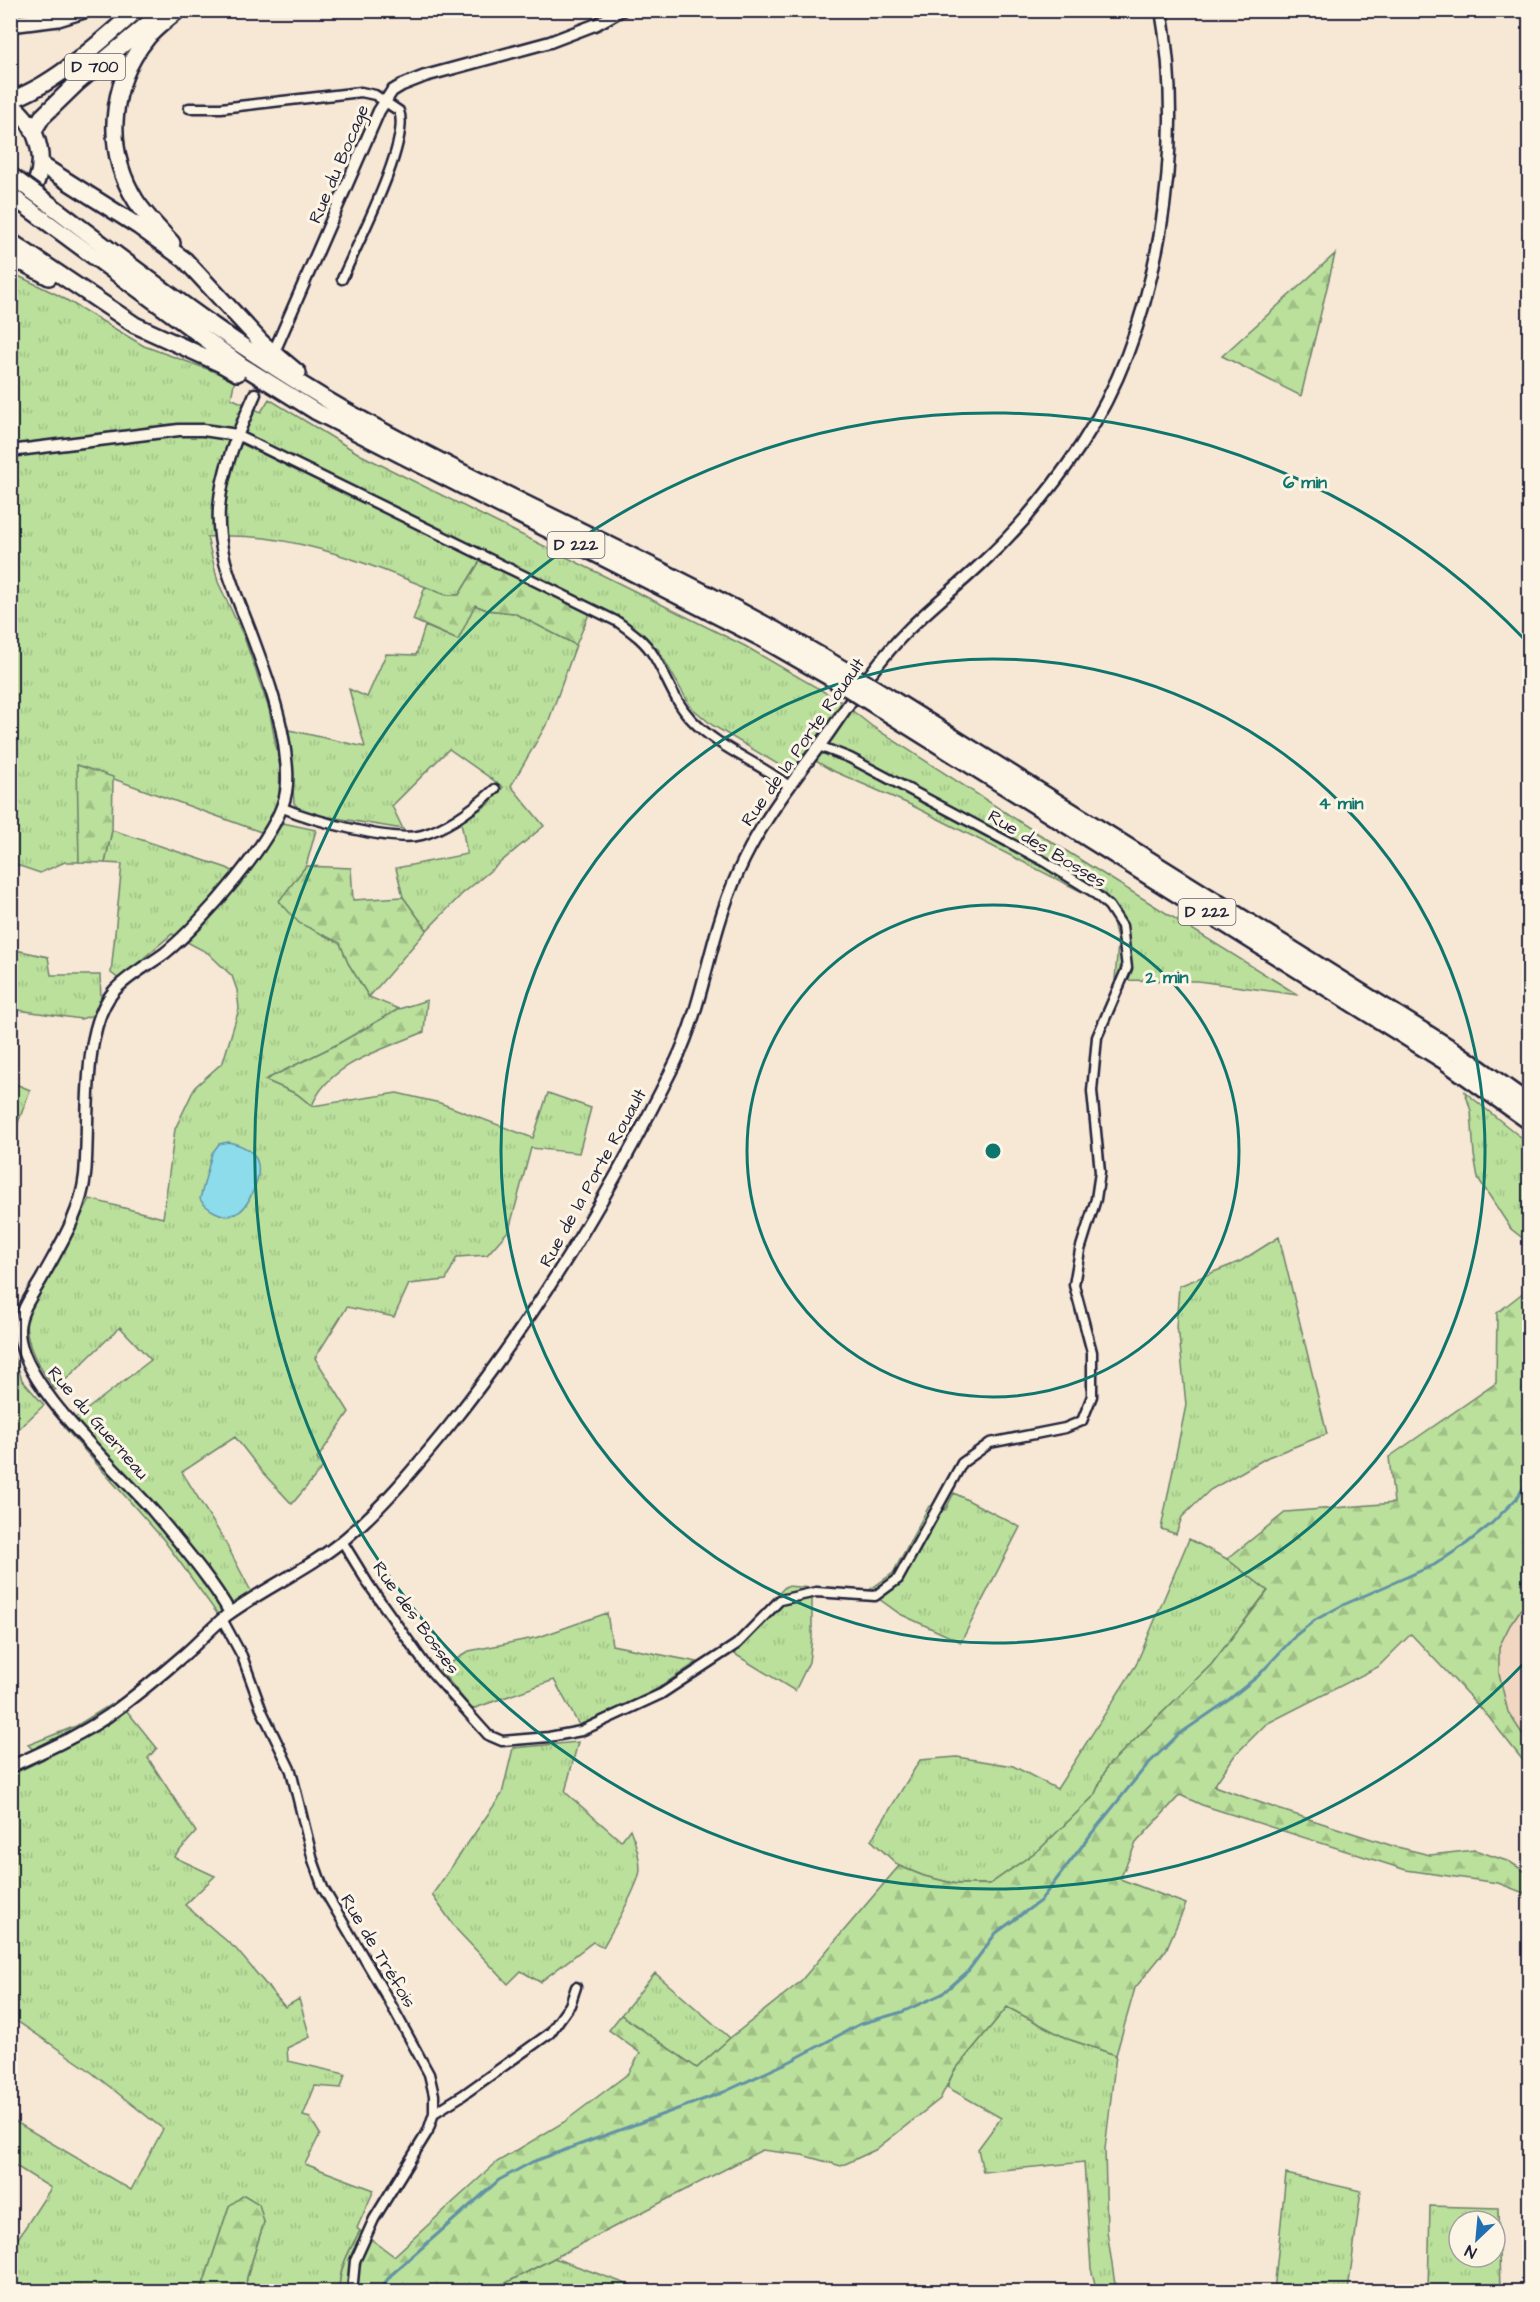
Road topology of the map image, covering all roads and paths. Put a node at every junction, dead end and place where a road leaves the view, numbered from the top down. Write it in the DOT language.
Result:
graph roads {
  1 [pos="84,10"];
  2 [pos="137,10"];
  3 [pos="164,10"];
  4 [pos="178,10"];
  5 [pos="622,10"];
  6 [pos="1161,10"];
  7 [pos="10,24"];
  8 [pos="384,100"];
  9 [pos="10,102"];
  10 [pos="189,108"];
  11 [pos="34,130"];
  12 [pos="40,164"];
  13 [pos="10,175"];
  14 [pos="10,195"];
  15 [pos="38,206"];
  16 [pos="10,209"];
  17 [pos="10,241"];
  18 [pos="185,260"];
  19 [pos="10,261"];
  20 [pos="342,279"];
  21 [pos="135,325"];
  22 [pos="277,345"];
  23 [pos="255,394"];
  24 [pos="315,411"];
  25 [pos="347,411"];
  26 [pos="237,435"];
  27 [pos="10,451"];
  28 [pos="840,675"];
  29 [pos="884,702"];
  30 [pos="819,746"];
  31 [pos="790,786"];
  32 [pos="495,789"];
  33 [pos="283,808"];
  34 [pos="1530,1104"];
  35 [pos="1530,1122"];
  36 [pos="342,1541"];
  37 [pos="226,1616"];
  38 [pos="10,1767"];
  39 [pos="576,1987"];
  40 [pos="434,2113"];
  41 [pos="352,2292"];
  1 -- 7 [label="highway"];
  2 -- 9 [label="highway, D 700"];
  3 -- 11 [label="highway, D 700"];
  4 -- 18 [label="highway"];
  5 -- 8 [label="street, Rue du Bocage"];
  6 -- 30 [label="street, Rue de la Porte Rouault"];
  8 -- 10 [label="street"];
  8 -- 20 [label="street"];
  8 -- 22 [label="street, Rue du Bocage"];
  9 -- 11 [label="highway"];
  11 -- 12 [label="highway"];
  12 -- 16 [label="highway"];
  12 -- 18 [label="highway"];
  13 -- 15 [label="highway, D 222, bridge"];
  14 -- 15 [label="highway, D 222, bridge"];
  15 -- 24 [label="highway, D 222"];
  15 -- 25 [label="highway, D 222"];
  17 -- 21 [label="highway"];
  18 -- 25 [label="highway"];
  19 -- 21 [label="highway"];
  21 -- 24 [label="highway"];
  23 -- 26 [label="street"];
  24 -- 28 [label="highway, D 222"];
  25 -- 28 [label="highway, D 222"];
  26 -- 27 [label="street"];
  26 -- 31 [label="street"];
  26 -- 33 [label="street"];
  28 -- 29 [label="highway, D 222, bridge"];
  29 -- 34 [label="highway, D 222"];
  29 -- 35 [label="highway, D 222"];
  30 -- 31 [label="street, Rue de la Porte Rouault"];
  30 -- 36 [label="street, Rue des Bosses"];
  31 -- 36 [label="street, Rue de la Porte Rouault"];
  32 -- 33 [label="street"];
  33 -- 37 [label="street, Rue du Guerneau"];
  36 -- 37 [label="street, Rue de la Porte Rouault"];
  37 -- 38 [label="street, Rue de la Porte Rouault"];
  37 -- 40 [label="street, Rue de Tréfois"];
  39 -- 40 [label="street"];
  40 -- 41 [label="street, Rue de Tréfois"];
}
